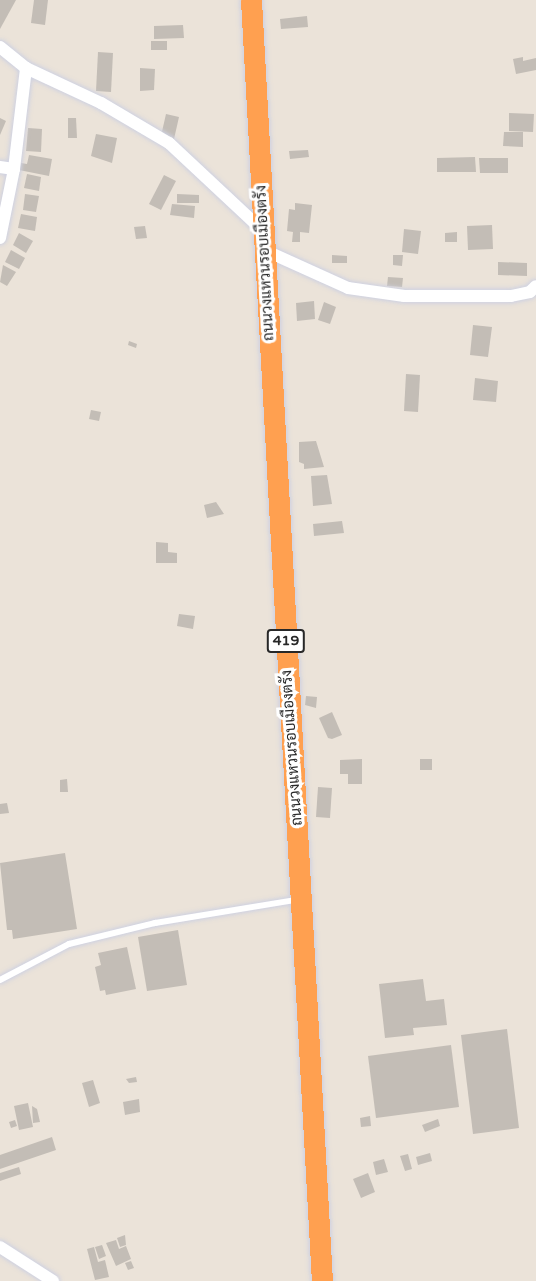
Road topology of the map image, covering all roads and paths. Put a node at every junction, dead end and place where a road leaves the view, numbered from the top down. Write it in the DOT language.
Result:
graph roads {
  1 [pos="251,0"];
  2 [pos="0,47"];
  3 [pos="26,68"];
  4 [pos="0,167"];
  5 [pos="14,169"];
  6 [pos="0,238"];
  7 [pos="263,240"];
  8 [pos="536,286"];
  9 [pos="303,899"];
  10 [pos="0,980"];
  11 [pos="1,1251"];
  12 [pos="53,1281"];
  13 [pos="322,1281"];
  1 -- 7 [label="highway, ถนนวงแหวนรอบเมืองตรัง / 419"];
  2 -- 3 [label="street"];
  3 -- 5 [label="street"];
  3 -- 7 [label="street"];
  4 -- 5 [label="street"];
  5 -- 6 [label="street"];
  7 -- 8 [label="street"];
  7 -- 9 [label="highway, ถนนวงแหวนรอบเมืองตรัง / 419"];
  9 -- 10 [label="lane"];
  9 -- 13 [label="highway, ถนนวงแหวนรอบเมืองตรัง / 419"];
  11 -- 12 [label="street"];
}
